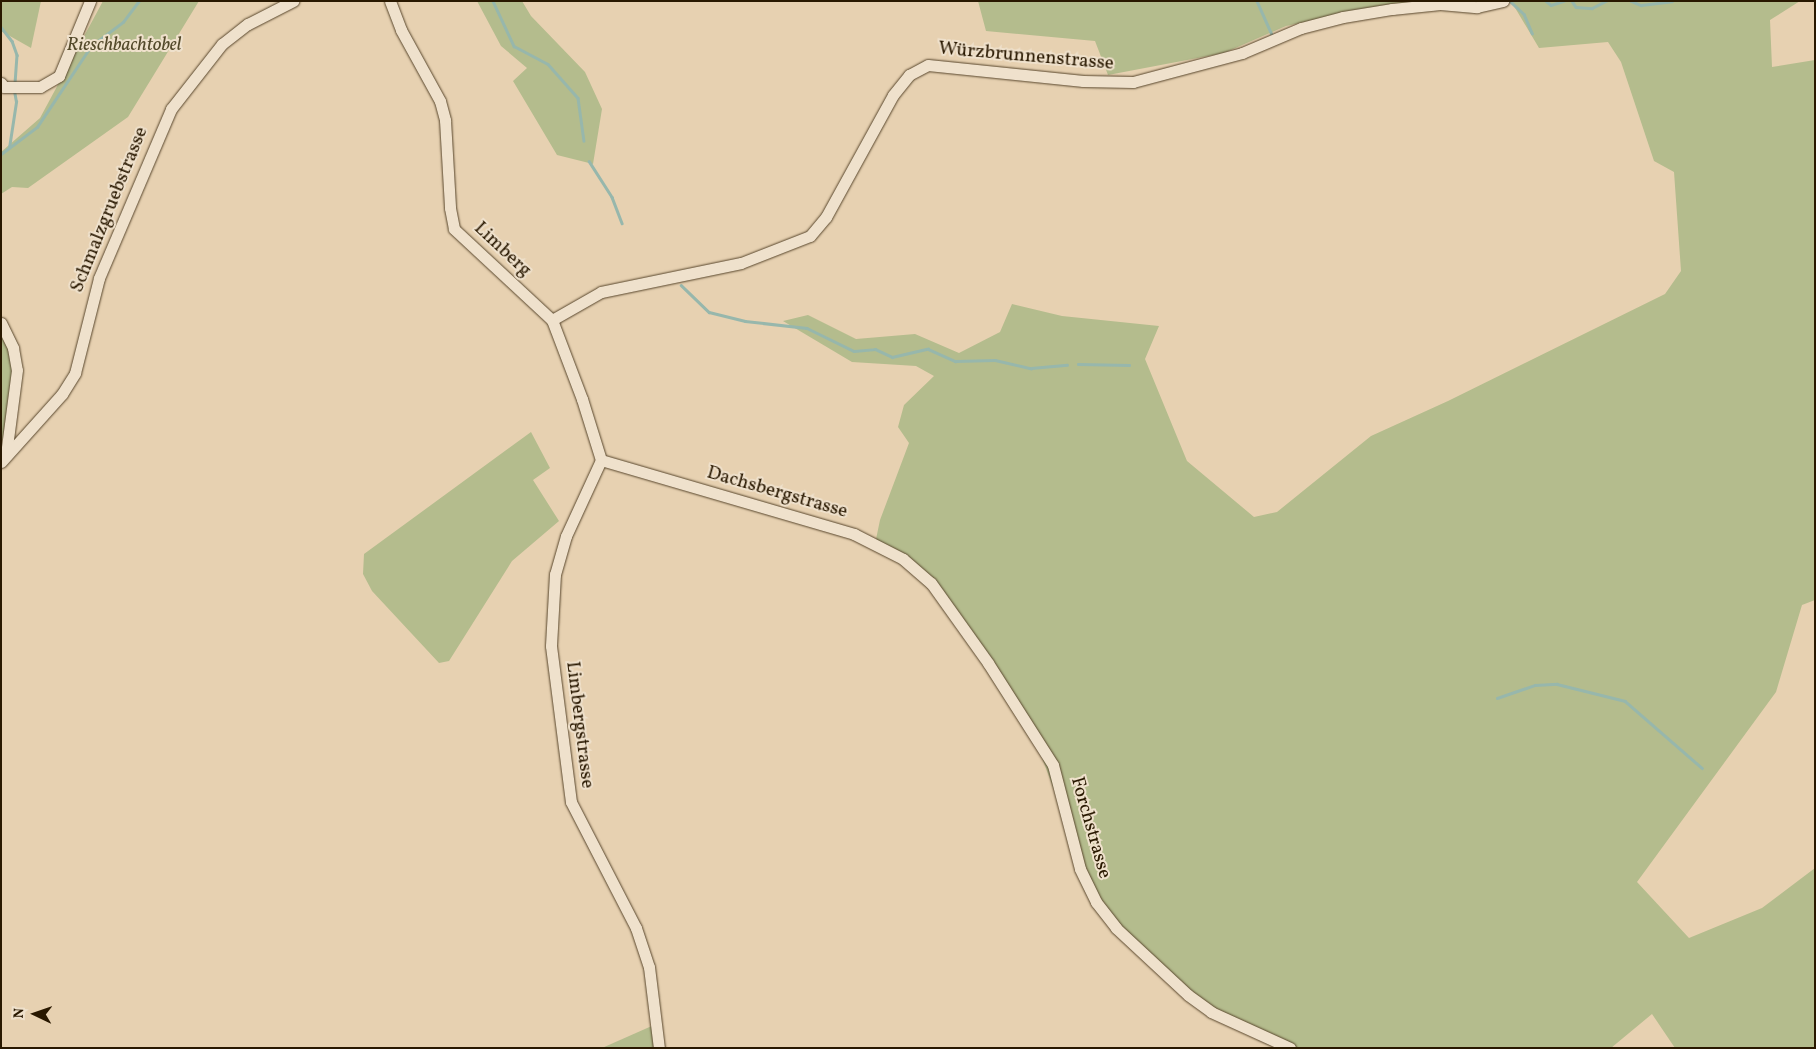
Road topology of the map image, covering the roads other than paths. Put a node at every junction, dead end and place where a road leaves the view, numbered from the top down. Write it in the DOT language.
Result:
graph roads {
  1 [pos="90,1"];
  2 [pos="292,1"];
  3 [pos="390,1"];
  4 [pos="1503,1"];
  5 [pos="8,88"];
  6 [pos="552,320"];
  7 [pos="1,323"];
  8 [pos="4,458"];
  9 [pos="601,460"];
  10 [pos="931,583"];
  11 [pos="660,1048"];
  12 [pos="1290,1048"];
  1 -- 5 [label="street"];
  2 -- 8 [label="street, Schmalzgruebstrasse"];
  3 -- 6 [label="street, Limberg"];
  4 -- 6 [label="street, Würzbrunnenstrasse"];
  6 -- 9 [label="street, Limberg"];
  7 -- 8 [label="street"];
  9 -- 10 [label="street, Dachsbergstrasse"];
  9 -- 11 [label="street, Limbergstrasse"];
  10 -- 12 [label="street, Forchstrasse"];
}
